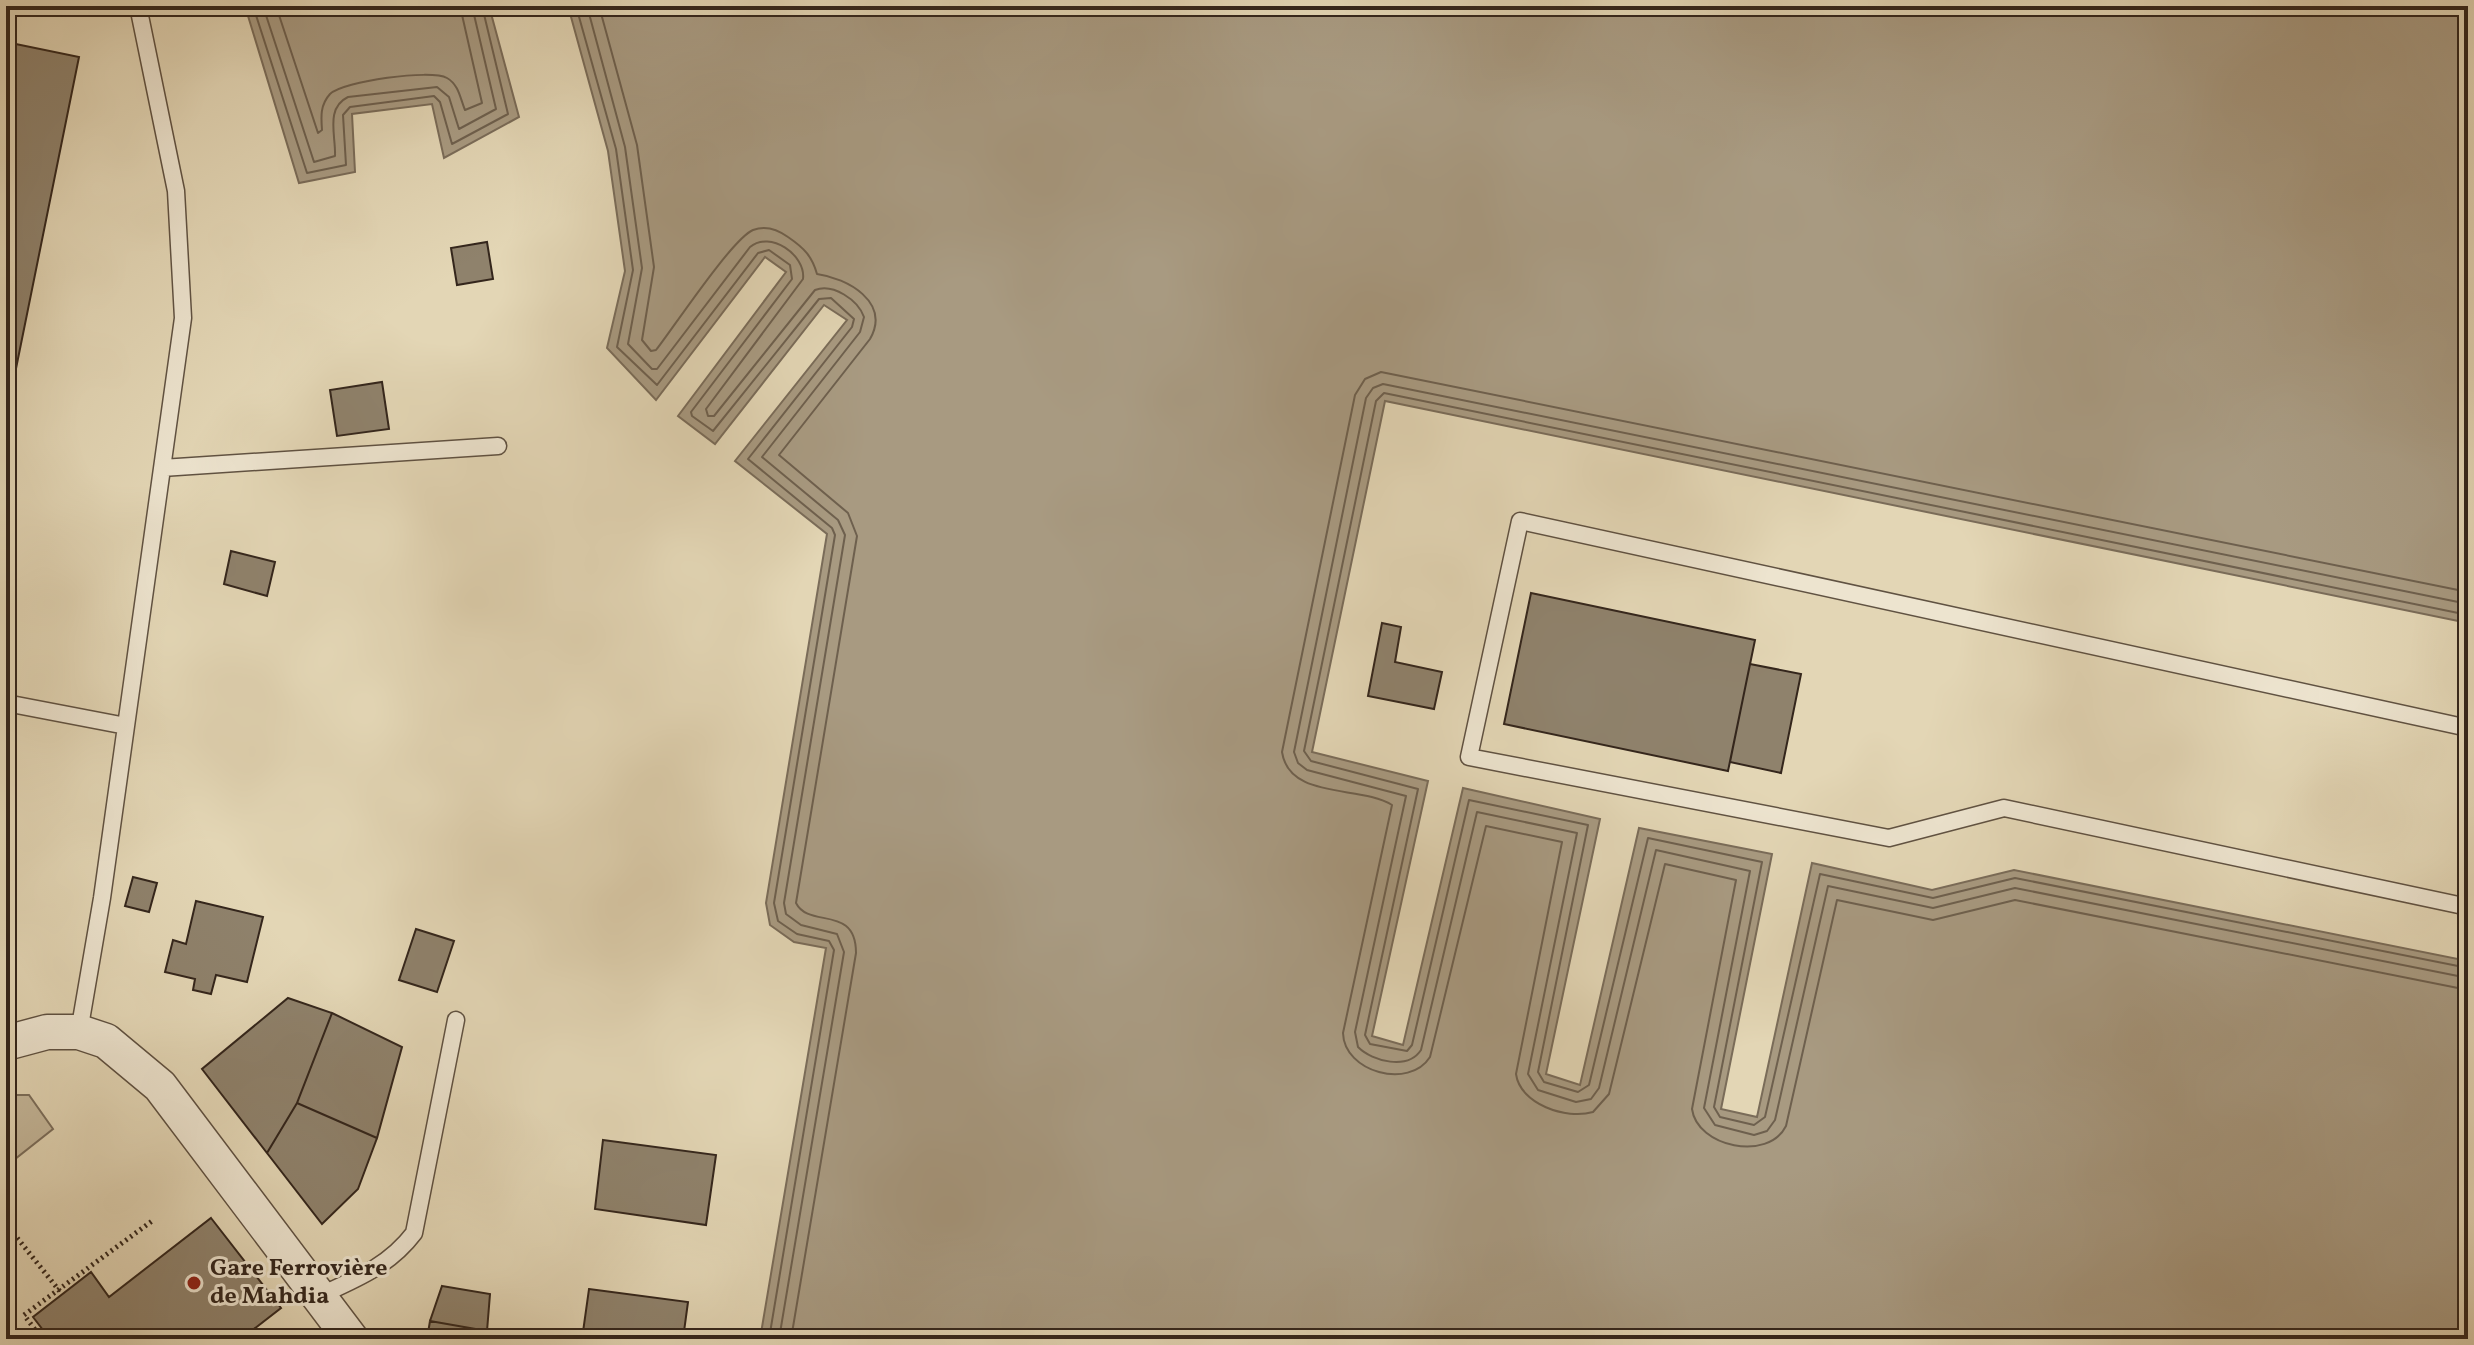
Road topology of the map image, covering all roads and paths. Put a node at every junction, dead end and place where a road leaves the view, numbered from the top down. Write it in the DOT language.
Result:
graph roads {
  1 [pos="138,6"];
  2 [pos="498,446"];
  3 [pos="162,468"];
  4 [pos="6,703"];
  5 [pos="126,726"];
  6 [pos="2468,728"];
  7 [pos="2468,907"];
  8 [pos="456,1020"];
  9 [pos="79,1032"];
  10 [pos="7,1041"];
  11 [pos="152,1221"];
  12 [pos="6,1224"];
  13 [pos="60,1292"];
  14 [pos="319,1296"];
  15 [pos="42,1339"];
  16 [pos="351,1339"];
  1 -- 3 [label="lane"];
  2 -- 3 [label="lane"];
  3 -- 5 [label="lane"];
  4 -- 5 [label="lane"];
  5 -- 9 [label="lane"];
  6 -- 7 [label="lane"];
  8 -- 14 [label="lane"];
  9 -- 10 [label="street"];
  9 -- 14 [label="street"];
  11 -- 13 [label="path"];
  12 -- 13 [label="path"];
  13 -- 15 [label="path"];
  14 -- 16 [label="street"];
}
